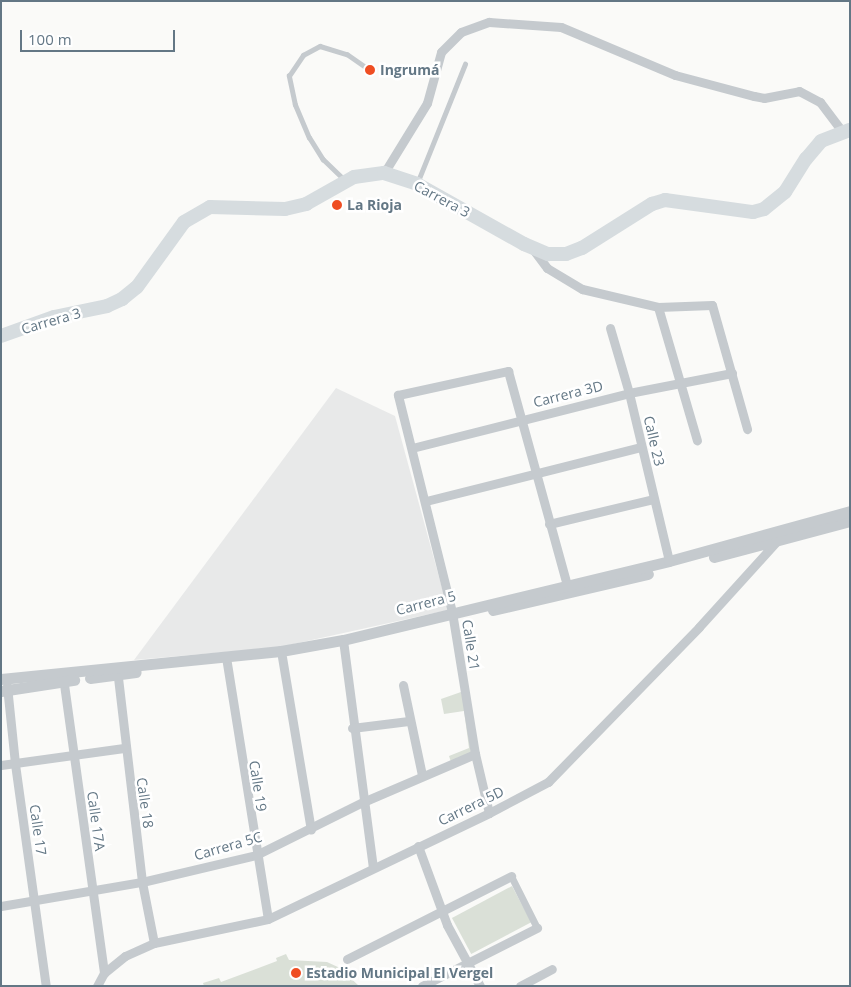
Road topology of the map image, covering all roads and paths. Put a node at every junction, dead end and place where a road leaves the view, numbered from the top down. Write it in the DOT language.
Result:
graph roads {
  1 [pos="465,64"];
  2 [pos="364,66"];
  3 [pos="846,131"];
  4 [pos="384,174"];
  5 [pos="347,181"];
  6 [pos="417,184"];
  7 [pos="530,246"];
  8 [pos="658,307"];
  9 [pos="610,328"];
  10 [pos="1,336"];
  11 [pos="732,373"];
  12 [pos="681,383"];
  13 [pos="629,393"];
  14 [pos="520,420"];
  15 [pos="747,429"];
  16 [pos="697,440"];
  17 [pos="641,447"];
  18 [pos="412,448"];
  19 [pos="535,472"];
  20 [pos="653,499"];
  21 [pos="426,501"];
  22 [pos="850,511"];
  23 [pos="850,522"];
  24 [pos="549,524"];
  25 [pos="778,536"];
  26 [pos="670,560"];
  27 [pos="568,589"];
  28 [pos="452,616"];
  29 [pos="343,643"];
  30 [pos="282,657"];
  31 [pos="225,660"];
  32 [pos="117,670"];
  33 [pos="4,678"];
  34 [pos="63,678"];
  35 [pos="403,685"];
  36 [pos="4,691"];
  37 [pos="409,721"];
  38 [pos="352,728"];
  39 [pos="124,748"];
  40 [pos="475,754"];
  41 [pos="73,756"];
  42 [pos="15,764"];
  43 [pos="1,765"];
  44 [pos="422,776"];
  45 [pos="363,802"];
  46 [pos="489,813"];
  47 [pos="311,830"];
  48 [pos="418,846"];
  49 [pos="256,855"];
  50 [pos="373,867"];
  51 [pos="511,876"];
  52 [pos="142,882"];
  53 [pos="92,890"];
  54 [pos="34,902"];
  55 [pos="1,906"];
  56 [pos="444,909"];
  57 [pos="268,919"];
  58 [pos="537,928"];
  59 [pos="154,943"];
  60 [pos="347,959"];
  61 [pos="468,965"];
  62 [pos="552,969"];
  63 [pos="104,973"];
  64 [pos="46,986"];
  65 [pos="96,986"];
  66 [pos="422,986"];
  67 [pos="480,986"];
  68 [pos="520,986"];
  1 -- 6 [label="lane"];
  2 -- 5 [label="lane"];
  3 -- 4 [label="street"];
  3 -- 7 [label="main road, Carrera 3"];
  4 -- 5 [label="main road, Carrera 3"];
  4 -- 6 [label="main road, Carrera 3"];
  5 -- 10 [label="main road, Carrera 3"];
  6 -- 7 [label="main road, Carrera 3"];
  7 -- 8 [label="street"];
  8 -- 11 [label="street"];
  8 -- 12 [label="street"];
  9 -- 13 [label="street, Calle 23"];
  11 -- 12 [label="street, Carrera 3D"];
  11 -- 15 [label="street"];
  12 -- 13 [label="street, Carrera 3D"];
  12 -- 16 [label="street"];
  13 -- 14 [label="street, Carrera 3D"];
  13 -- 17 [label="street, Calle 23"];
  14 -- 18 [label="street, Carrera 3D"];
  14 -- 18 [label="street, Calle 21"];
  14 -- 19 [label="street"];
  17 -- 19 [label="street"];
  17 -- 20 [label="street, Calle 23"];
  18 -- 21 [label="street, Calle 21"];
  19 -- 21 [label="street"];
  19 -- 24 [label="street"];
  20 -- 24 [label="street"];
  20 -- 26 [label="street, Calle 23"];
  21 -- 28 [label="street, Calle 21"];
  22 -- 25 [label="street, Carrera 5"];
  23 -- 25 [label="street, Carrera 5"];
  24 -- 27 [label="street"];
  25 -- 26 [label="street, Carrera 5"];
  25 -- 27 [label="street, Carrera 5"];
  25 -- 46 [label="street, Carrera 5D"];
  26 -- 27 [label="street, Carrera 5"];
  27 -- 28 [label="street, Carrera 5"];
  28 -- 29 [label="street, Carrera 5"];
  28 -- 40 [label="street, Calle 21"];
  29 -- 30 [label="street, Carrera 5"];
  29 -- 31 [label="street, Carrera 5"];
  29 -- 38 [label="street"];
  30 -- 31 [label="street, Carrera 5"];
  30 -- 47 [label="street"];
  31 -- 32 [label="street, Carrera 5"];
  31 -- 49 [label="street, Calle 19"];
  32 -- 34 [label="street, Carrera 5"];
  32 -- 39 [label="street, Calle 18"];
  33 -- 34 [label="street, Carrera 5"];
  33 -- 36 [label="street, Calle 17"];
  34 -- 36 [label="street, Carrera 5"];
  34 -- 41 [label="street, Calle 17A"];
  35 -- 37 [label="street"];
  36 -- 42 [label="street, Calle 17"];
  37 -- 38 [label="street"];
  37 -- 44 [label="street"];
  38 -- 45 [label="street"];
  39 -- 41 [label="street"];
  39 -- 52 [label="street, Calle 18"];
  40 -- 44 [label="street, Carrera 5C"];
  40 -- 46 [label="street, Calle 21"];
  41 -- 42 [label="street"];
  41 -- 53 [label="street, Calle 17A"];
  42 -- 43 [label="street"];
  42 -- 54 [label="street, Calle 17"];
  44 -- 45 [label="street, Carrera 5C"];
  45 -- 47 [label="street, Carrera 5C"];
  45 -- 50 [label="street"];
  46 -- 48 [label="street, Carrera 5D"];
  47 -- 49 [label="street, Carrera 5C"];
  48 -- 50 [label="street, Carrera 5D"];
  48 -- 56 [label="street"];
  49 -- 52 [label="street, Carrera 5C"];
  49 -- 57 [label="street, Calle 19"];
  50 -- 57 [label="street, Carrera 5D"];
  51 -- 56 [label="street"];
  51 -- 58 [label="street"];
  52 -- 53 [label="street, Carrera 5C"];
  52 -- 59 [label="street, Calle 18"];
  53 -- 54 [label="street, Carrera 5C"];
  53 -- 63 [label="street, Calle 17A"];
  54 -- 55 [label="street, Carrera 5C"];
  54 -- 64 [label="street, Calle 17"];
  56 -- 60 [label="street"];
  56 -- 61 [label="street"];
  57 -- 59 [label="street, Carrera 5D"];
  58 -- 61 [label="street"];
  59 -- 63 [label="street, Carrera 5D"];
  61 -- 66 [label="street"];
  61 -- 67 [label="street"];
  62 -- 68 [label="street"];
  63 -- 65 [label="street, Carrera 5D"];
}
